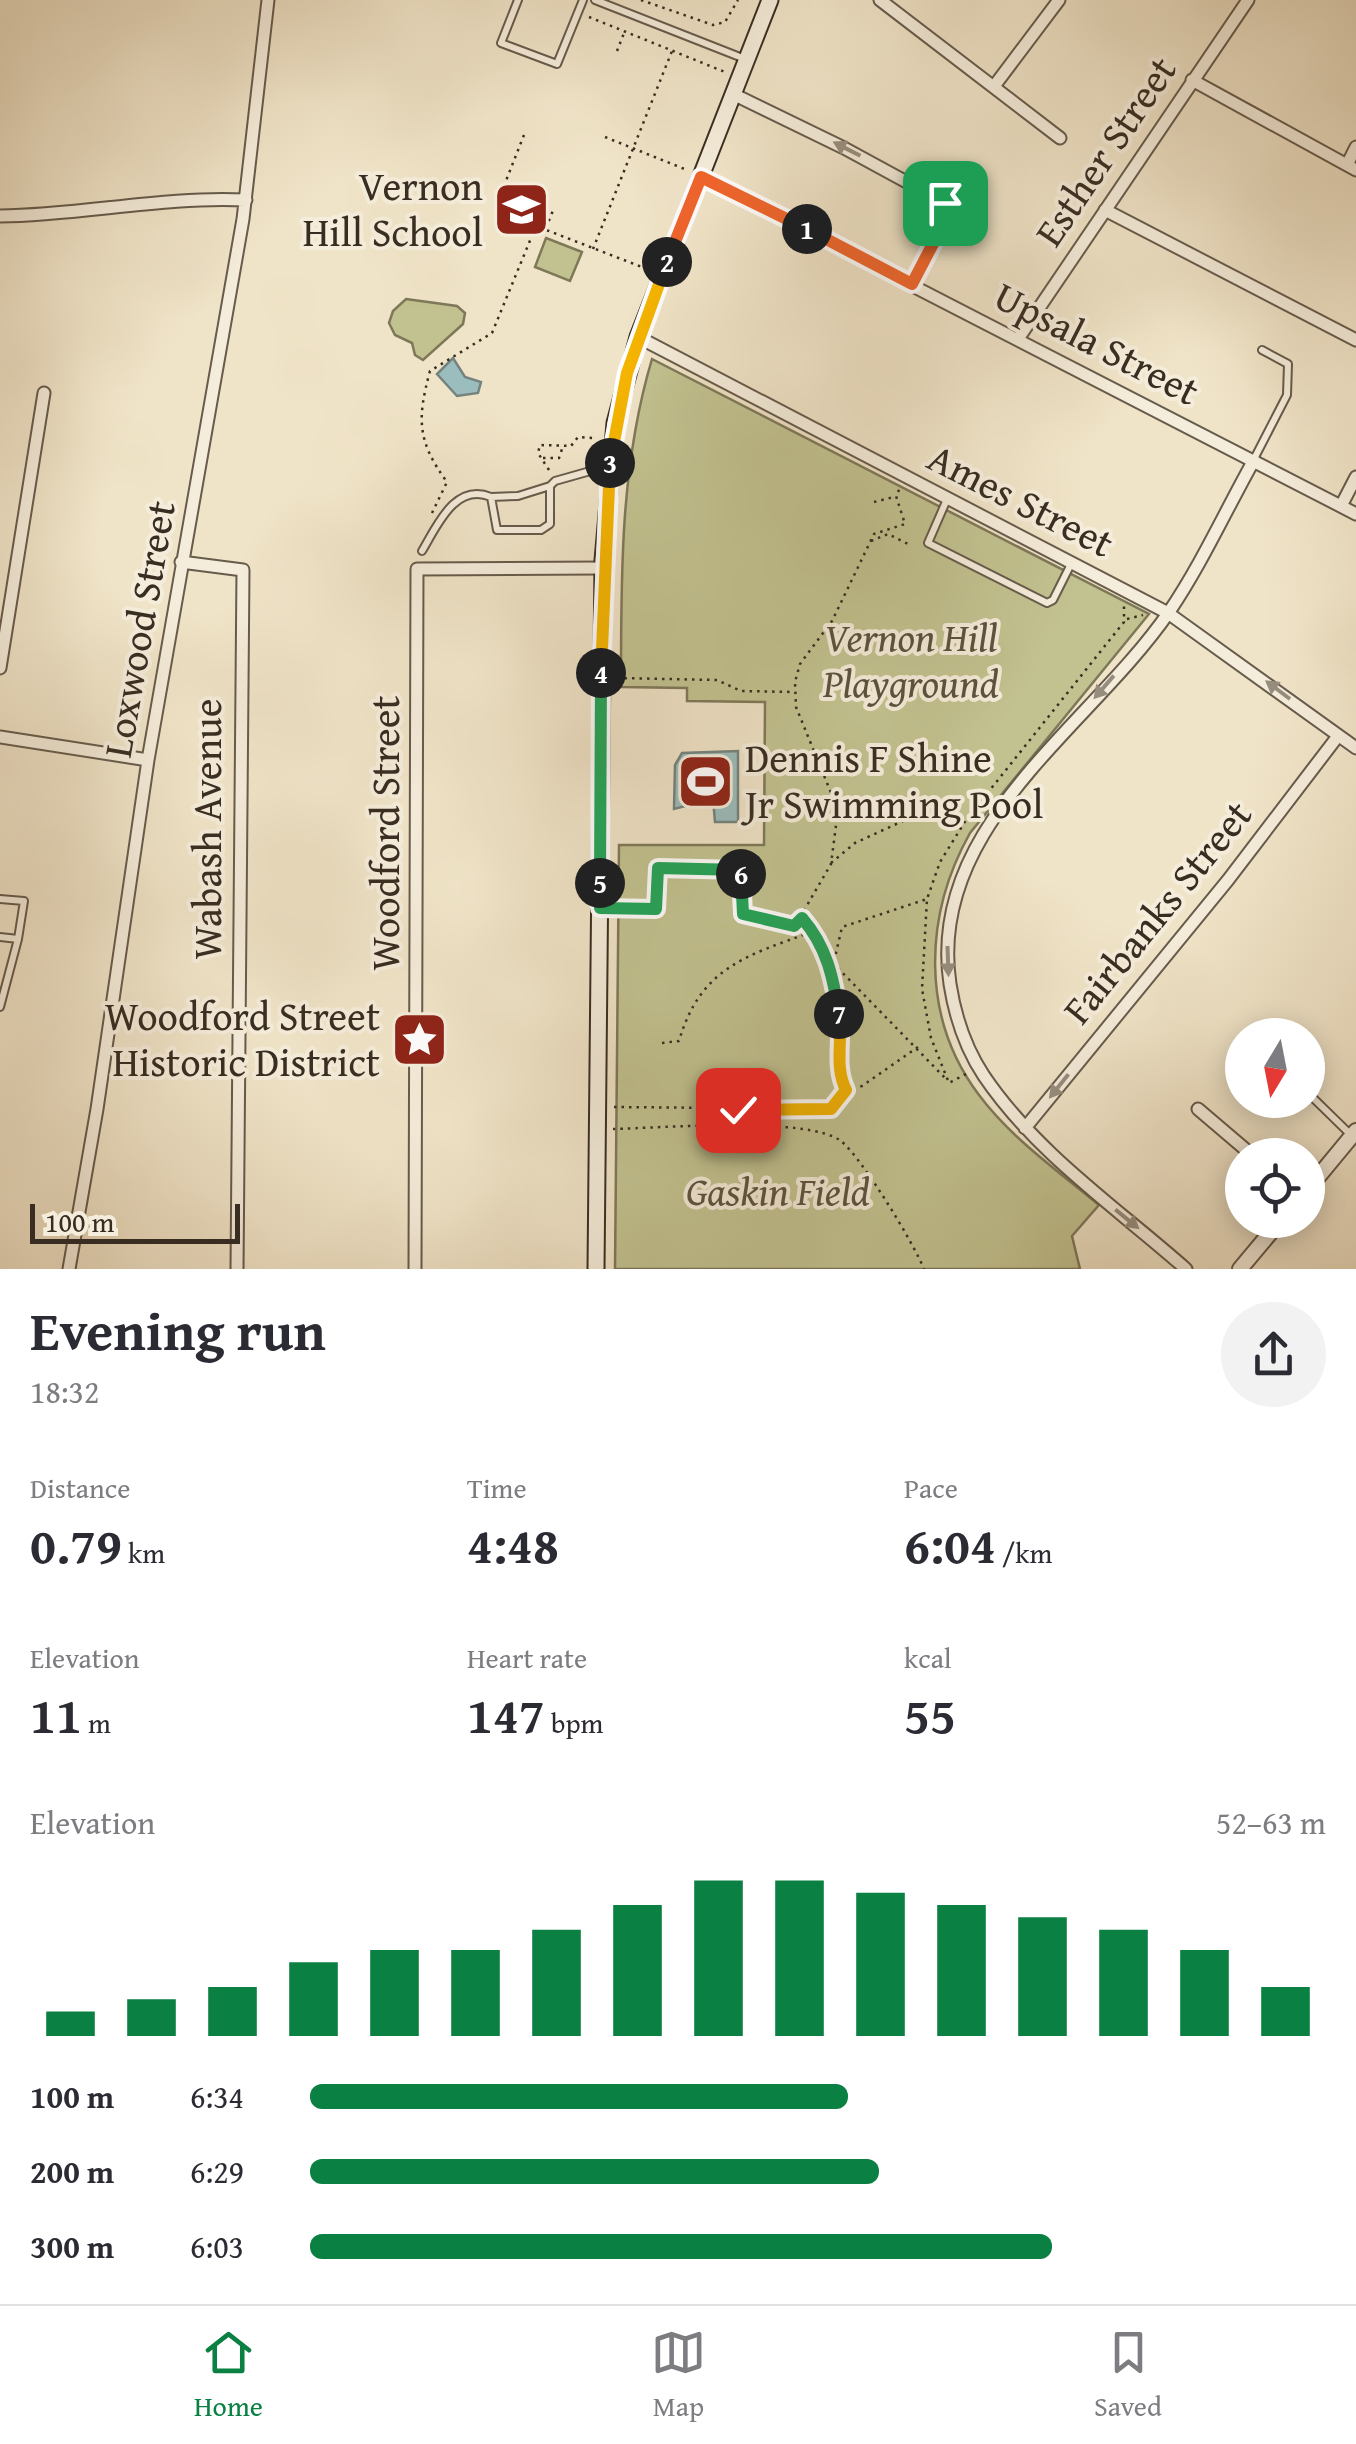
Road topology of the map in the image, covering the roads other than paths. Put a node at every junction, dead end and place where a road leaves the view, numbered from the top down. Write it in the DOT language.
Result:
graph roads {
  1 [pos="268,0"];
  2 [pos="518,0"];
  3 [pos="584,0"];
  4 [pos="596,0"];
  5 [pos="770,0"];
  6 [pos="880,0"];
  7 [pos="1060,0"];
  8 [pos="1248,0"];
  9 [pos="746,60"];
  10 [pos="1192,80"];
  11 [pos="994,85"];
  12 [pos="733,94"];
  13 [pos="1060,138"];
  14 [pos="1356,148"];
  15 [pos="1351,168"];
  16 [pos="694,174"];
  17 [pos="246,200"];
  18 [pos="1105,210"];
  19 [pos="0,216"];
  20 [pos="912,284"];
  21 [pos="638,338"];
  22 [pos="1018,339"];
  23 [pos="1356,340"];
  24 [pos="1262,350"];
  25 [pos="44,393"];
  26 [pos="1254,460"];
  27 [pos="610,466"];
  28 [pos="1356,477"];
  29 [pos="550,486"];
  30 [pos="491,497"];
  31 [pos="948,498"];
  32 [pos="1341,506"];
  33 [pos="1356,514"];
  34 [pos="422,551"];
  35 [pos="182,562"];
  36 [pos="1071,562"];
  37 [pos="603,568"];
  38 [pos="1168,613"];
  39 [pos="0,668"];
  40 [pos="0,736"];
  41 [pos="1338,736"];
  42 [pos="1356,748"];
  43 [pos="148,760"];
  44 [pos="741,870"];
  45 [pos="0,899"];
  46 [pos="600,908"];
  47 [pos="0,937"];
  48 [pos="18,939"];
  49 [pos="3,980"];
  50 [pos="0,1007"];
  51 [pos="1198,1110"];
  52 [pos="1325,1112"];
  53 [pos="1025,1128"];
  54 [pos="1232,1138"];
  55 [pos="1352,1141"];
  56 [pos="1325,1170"];
  57 [pos="1267,1238"];
  58 [pos="1245,1267"];
  59 [pos="69,1269"];
  60 [pos="237,1269"];
  61 [pos="414,1269"];
  62 [pos="596,1269"];
  63 [pos="1186,1269"];
  1 -- 17 [label="street, Loxwood Street"];
  2 -- 3 [label="lane"];
  4 -- 9 [label="lane"];
  5 -- 9 [label="main road"];
  6 -- 11 [label="street"];
  7 -- 11 [label="street"];
  8 -- 10 [label="street, Esther Street"];
  9 -- 12 [label="main road"];
  10 -- 15 [label="street"];
  10 -- 18 [label="street, Esther Street"];
  11 -- 13 [label="street"];
  12 -- 16 [label="main road"];
  20 -- 12 [label="street, one-way"];
  14 -- 15 [label="street"];
  16 -- 20 [label="street, Upsala Street"];
  16 -- 21 [label="main road"];
  17 -- 19 [label="street"];
  17 -- 35 [label="street, Loxwood Street"];
  18 -- 22 [label="street, Esther Street"];
  18 -- 23 [label="street"];
  20 -- 22 [label="street, Upsala Street"];
  21 -- 27 [label="main road"];
  21 -- 31 [label="street, Ames Street"];
  22 -- 26 [label="street, Upsala Street"];
  24 -- 26 [label="lane"];
  25 -- 39 [label="street"];
  26 -- 32 [label="street, Upsala Street"];
  26 -- 38 [label="street"];
  27 -- 29 [label="lane"];
  27 -- 37 [label="main road"];
  28 -- 32 [label="street"];
  29 -- 30 [label="lane"];
  29 -- 30 [label="lane"];
  30 -- 34 [label="lane"];
  31 -- 36 [label="street, Ames Street"];
  31 -- 36 [label="lane"];
  32 -- 33 [label="street, Upsala Street"];
  35 -- 43 [label="street, Loxwood Street"];
  35 -- 60 [label="street, Wabash Avenue"];
  36 -- 38 [label="street, Ames Street"];
  37 -- 46 [label="main road"];
  37 -- 61 [label="street, Woodford Street"];
  41 -- 38 [label="street, Ames Street, one-way"];
  38 -- 53 [label="street, one-way"];
  40 -- 43 [label="street"];
  41 -- 42 [label="street, Ames Street"];
  41 -- 53 [label="street, Fairbanks Street, one-way"];
  43 -- 59 [label="street, Loxwood Street"];
  44 -- 46 [label="lane"];
  45 -- 48 [label="lane"];
  46 -- 62 [label="main road"];
  47 -- 48 [label="lane"];
  48 -- 49 [label="lane"];
  49 -- 50 [label="lane"];
  51 -- 54 [label="street"];
  52 -- 55 [label="lane"];
  53 -- 63 [label="street, one-way"];
  55 -- 56 [label="street"];
  57 -- 58 [label="street"];
}
